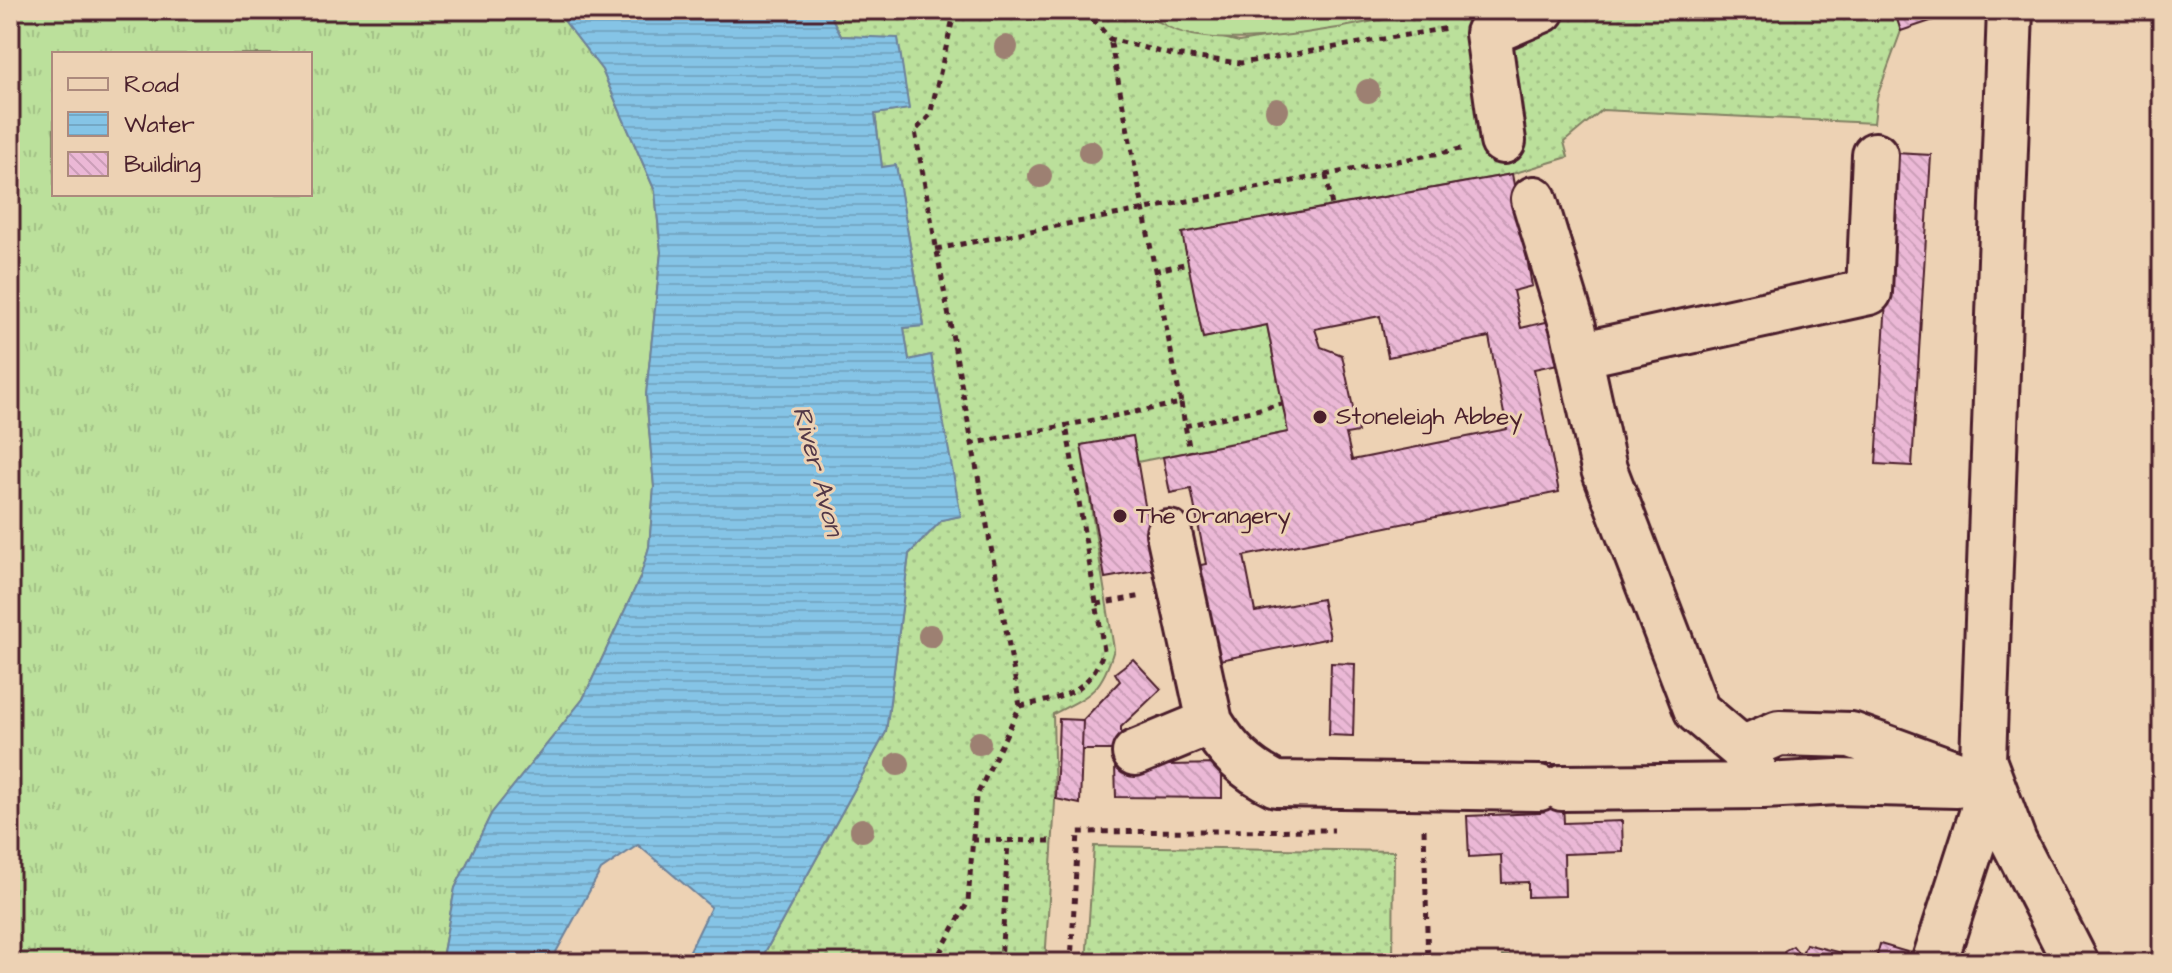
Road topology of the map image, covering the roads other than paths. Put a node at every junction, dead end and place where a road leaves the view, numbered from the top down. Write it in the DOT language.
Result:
graph roads {
  1 [pos="1542,10"];
  2 [pos="2010,10"];
  3 [pos="1503,141"];
  4 [pos="1875,155"];
  5 [pos="1534,199"];
  6 [pos="1579,355"];
  7 [pos="1169,533"];
  8 [pos="1210,722"];
  9 [pos="1135,753"];
  10 [pos="1752,768"];
  11 [pos="1991,786"];
  12 [pos="1935,960"];
  13 [pos="2076,963"];
  1 -- 3 [label="lane"];
  2 -- 11 [label="lane"];
  4 -- 6 [label="lane"];
  5 -- 6 [label="lane"];
  6 -- 10 [label="lane"];
  7 -- 8 [label="lane"];
  8 -- 9 [label="lane"];
  8 -- 10 [label="lane"];
  10 -- 11 [label="lane"];
  11 -- 12 [label="lane"];
  11 -- 13 [label="lane"];
}
